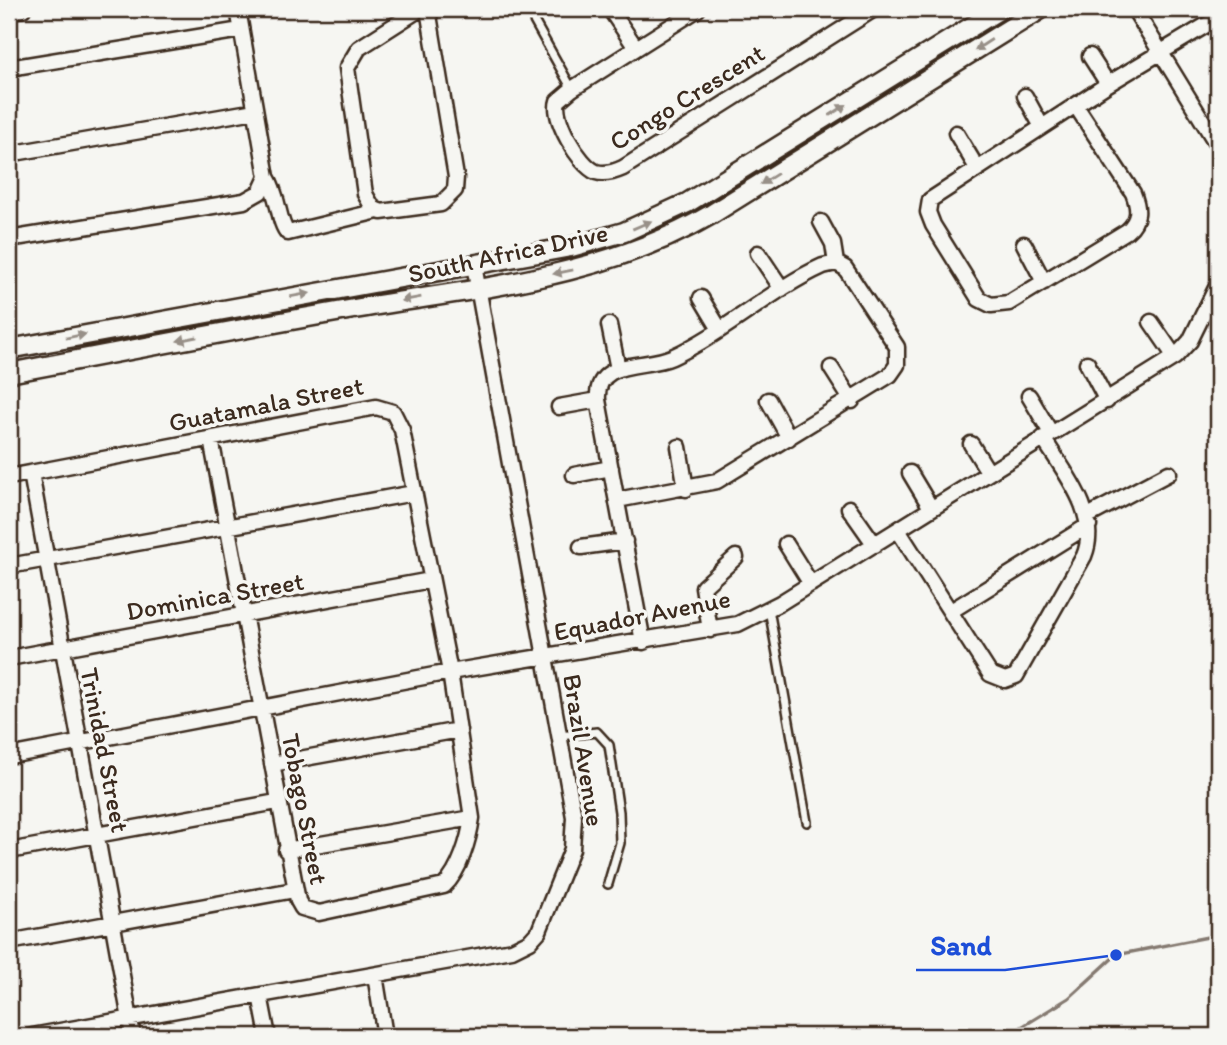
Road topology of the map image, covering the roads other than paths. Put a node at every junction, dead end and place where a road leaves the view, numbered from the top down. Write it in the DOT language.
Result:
graph roads {
  1 [pos="23,9"];
  2 [pos="238,9"];
  3 [pos="420,9"];
  4 [pos="428,9"];
  5 [pos="610,9"];
  6 [pos="698,9"];
  7 [pos="874,9"];
  8 [pos="1000,9"];
  9 [pos="1041,9"];
  10 [pos="1134,9"];
  11 [pos="9,11"];
  12 [pos="1213,16"];
  13 [pos="534,22"];
  14 [pos="241,30"];
  15 [pos="636,48"];
  16 [pos="1161,54"];
  17 [pos="1090,55"];
  18 [pos="9,68"];
  19 [pos="1108,84"];
  20 [pos="572,89"];
  21 [pos="1025,96"];
  22 [pos="1076,106"];
  23 [pos="255,111"];
  24 [pos="1042,127"];
  25 [pos="957,133"];
  26 [pos="1218,146"];
  27 [pos="9,154"];
  28 [pos="977,168"];
  29 [pos="267,177"];
  30 [pos="378,211"];
  31 [pos="821,222"];
  32 [pos="9,239"];
  33 [pos="1024,244"];
  34 [pos="758,253"];
  35 [pos="836,262"];
  36 [pos="474,265"];
  37 [pos="1044,282"];
  38 [pos="1218,284"];
  39 [pos="478,288"];
  40 [pos="782,289"];
  41 [pos="701,298"];
  42 [pos="1151,322"];
  43 [pos="609,325"];
  44 [pos="719,328"];
  45 [pos="9,349"];
  46 [pos="1175,357"];
  47 [pos="1087,363"];
  48 [pos="831,368"];
  49 [pos="618,369"];
  50 [pos="9,373"];
  51 [pos="1029,396"];
  52 [pos="598,400"];
  53 [pos="768,400"];
  54 [pos="852,401"];
  55 [pos="1107,401"];
  56 [pos="559,407"];
  57 [pos="1047,436"];
  58 [pos="789,438"];
  59 [pos="211,439"];
  60 [pos="971,444"];
  61 [pos="679,447"];
  62 [pos="611,468"];
  63 [pos="31,473"];
  64 [pos="910,473"];
  65 [pos="989,473"];
  66 [pos="1169,473"];
  67 [pos="574,475"];
  68 [pos="9,477"];
  69 [pos="686,489"];
  70 [pos="414,493"];
  71 [pos="617,500"];
  72 [pos="849,508"];
  73 [pos="932,508"];
  74 [pos="1087,521"];
  75 [pos="228,528"];
  76 [pos="898,530"];
  77 [pos="625,541"];
  78 [pos="786,544"];
  79 [pos="875,545"];
  80 [pos="581,547"];
  81 [pos="736,557"];
  82 [pos="48,559"];
  83 [pos="9,566"];
  84 [pos="431,580"];
  85 [pos="811,584"];
  86 [pos="769,609"];
  87 [pos="951,611"];
  88 [pos="243,617"];
  89 [pos="710,630"];
  90 [pos="643,642"];
  91 [pos="61,648"];
  92 [pos="9,658"];
  93 [pos="544,658"];
  94 [pos="450,672"];
  95 [pos="259,708"];
  96 [pos="459,730"];
  97 [pos="559,736"];
  98 [pos="79,744"];
  99 [pos="9,756"];
  100 [pos="272,764"];
  101 [pos="277,802"];
  102 [pos="472,818"];
  103 [pos="807,822"];
  104 [pos="96,835"];
  105 [pos="286,850"];
  106 [pos="9,851"];
  107 [pos="608,884"];
  108 [pos="294,890"];
  109 [pos="113,923"];
  110 [pos="9,942"];
  111 [pos="375,975"];
  112 [pos="260,995"];
  113 [pos="129,1020"];
  114 [pos="35,1036"];
  115 [pos="132,1036"];
  116 [pos="268,1036"];
  117 [pos="385,1036"];
  1 -- 11 [label="street"];
  2 -- 14 [label="street"];
  3 -- 30 [label="street"];
  4 -- 30 [label="street"];
  5 -- 15 [label="street"];
  6 -- 15 [label="street"];
  7 -- 20 [label="street, Congo Crescent"];
  36 -- 8 [label="street, South Africa Drive, one-way"];
  9 -- 39 [label="street, South Africa Drive, one-way"];
  10 -- 16 [label="street"];
  12 -- 16 [label="street"];
  13 -- 20 [label="lane"];
  14 -- 18 [label="street"];
  14 -- 23 [label="street"];
  15 -- 20 [label="street"];
  16 -- 19 [label="street"];
  16 -- 26 [label="street"];
  17 -- 19 [label="street"];
  19 -- 22 [label="street"];
  21 -- 24 [label="street"];
  22 -- 24 [label="street"];
  22 -- 37 [label="street"];
  23 -- 27 [label="street"];
  23 -- 29 [label="street"];
  24 -- 28 [label="street"];
  25 -- 28 [label="street"];
  28 -- 37 [label="street"];
  29 -- 30 [label="street"];
  29 -- 32 [label="street"];
  31 -- 35 [label="street"];
  33 -- 37 [label="street"];
  34 -- 40 [label="street"];
  35 -- 40 [label="street"];
  35 -- 54 [label="street"];
  36 -- 39 [label="street, Brazil Avenue"];
  45 -- 36 [label="street, South Africa Drive, one-way"];
  38 -- 46 [label="street, Equador Avenue"];
  39 -- 50 [label="street, South Africa Drive, one-way"];
  39 -- 93 [label="street, Brazil Avenue"];
  40 -- 44 [label="street"];
  41 -- 44 [label="street"];
  42 -- 46 [label="street"];
  43 -- 49 [label="street"];
  44 -- 49 [label="street"];
  46 -- 55 [label="street, Equador Avenue"];
  47 -- 55 [label="street"];
  48 -- 54 [label="street"];
  49 -- 52 [label="street"];
  51 -- 57 [label="street"];
  52 -- 56 [label="street"];
  52 -- 62 [label="street"];
  53 -- 58 [label="street"];
  54 -- 58 [label="street"];
  55 -- 57 [label="street, Equador Avenue"];
  57 -- 65 [label="street, Equador Avenue"];
  57 -- 74 [label="street"];
  58 -- 69 [label="street"];
  59 -- 63 [label="street, Guatamala Street"];
  59 -- 70 [label="street, Guatamala Street"];
  59 -- 75 [label="street, Tobago Street"];
  60 -- 65 [label="street"];
  61 -- 69 [label="street"];
  62 -- 67 [label="street"];
  62 -- 71 [label="street"];
  63 -- 68 [label="street, Guatamala Street"];
  63 -- 82 [label="street, Trinidad Street"];
  64 -- 73 [label="street"];
  65 -- 73 [label="street, Equador Avenue"];
  66 -- 74 [label="street"];
  69 -- 71 [label="street"];
  70 -- 75 [label="street"];
  70 -- 84 [label="street, Guatamala Street"];
  71 -- 77 [label="street"];
  72 -- 79 [label="street"];
  73 -- 76 [label="street, Equador Avenue"];
  74 -- 87 [label="street"];
  74 -- 87 [label="street"];
  75 -- 82 [label="street"];
  75 -- 88 [label="street, Tobago Street"];
  76 -- 79 [label="street, Equador Avenue"];
  76 -- 87 [label="street"];
  77 -- 80 [label="street"];
  77 -- 90 [label="street"];
  78 -- 85 [label="street"];
  79 -- 85 [label="street, Equador Avenue"];
  81 -- 89 [label="street"];
  82 -- 83 [label="street"];
  82 -- 91 [label="street, Trinidad Street"];
  84 -- 88 [label="street, Dominica Street"];
  84 -- 94 [label="street, Guatamala Street"];
  85 -- 86 [label="street, Equador Avenue"];
  86 -- 89 [label="street, Equador Avenue"];
  86 -- 103 [label="lane"];
  88 -- 91 [label="street, Dominica Street"];
  88 -- 95 [label="street, Tobago Street"];
  89 -- 90 [label="street, Equador Avenue"];
  90 -- 93 [label="street, Equador Avenue"];
  91 -- 92 [label="street, Dominica Street"];
  91 -- 98 [label="street, Trinidad Street"];
  93 -- 94 [label="street, Equador Avenue"];
  93 -- 97 [label="street, Brazil Avenue"];
  94 -- 95 [label="street, Equador Avenue"];
  94 -- 96 [label="street, Tobago Street"];
  95 -- 98 [label="street, Equador Avenue"];
  95 -- 100 [label="street, Tobago Street"];
  96 -- 100 [label="street"];
  96 -- 102 [label="street, Tobago Street"];
  97 -- 107 [label="lane"];
  97 -- 111 [label="street, Brazil Avenue"];
  98 -- 99 [label="street, Equador Avenue"];
  98 -- 104 [label="street, Trinidad Street"];
  100 -- 101 [label="street, Tobago Street"];
  101 -- 104 [label="street"];
  101 -- 105 [label="street, Tobago Street"];
  102 -- 105 [label="street"];
  102 -- 108 [label="street, Tobago Street"];
  104 -- 106 [label="street"];
  104 -- 109 [label="street, Trinidad Street"];
  105 -- 108 [label="street, Tobago Street"];
  108 -- 109 [label="street"];
  109 -- 110 [label="street"];
  109 -- 113 [label="street, Trinidad Street"];
  111 -- 112 [label="street, Brazil Avenue"];
  111 -- 117 [label="street"];
  112 -- 113 [label="street, Brazil Avenue"];
  112 -- 116 [label="street"];
  113 -- 114 [label="street, Brazil Avenue"];
  113 -- 115 [label="street, Trinidad Street"];
}
